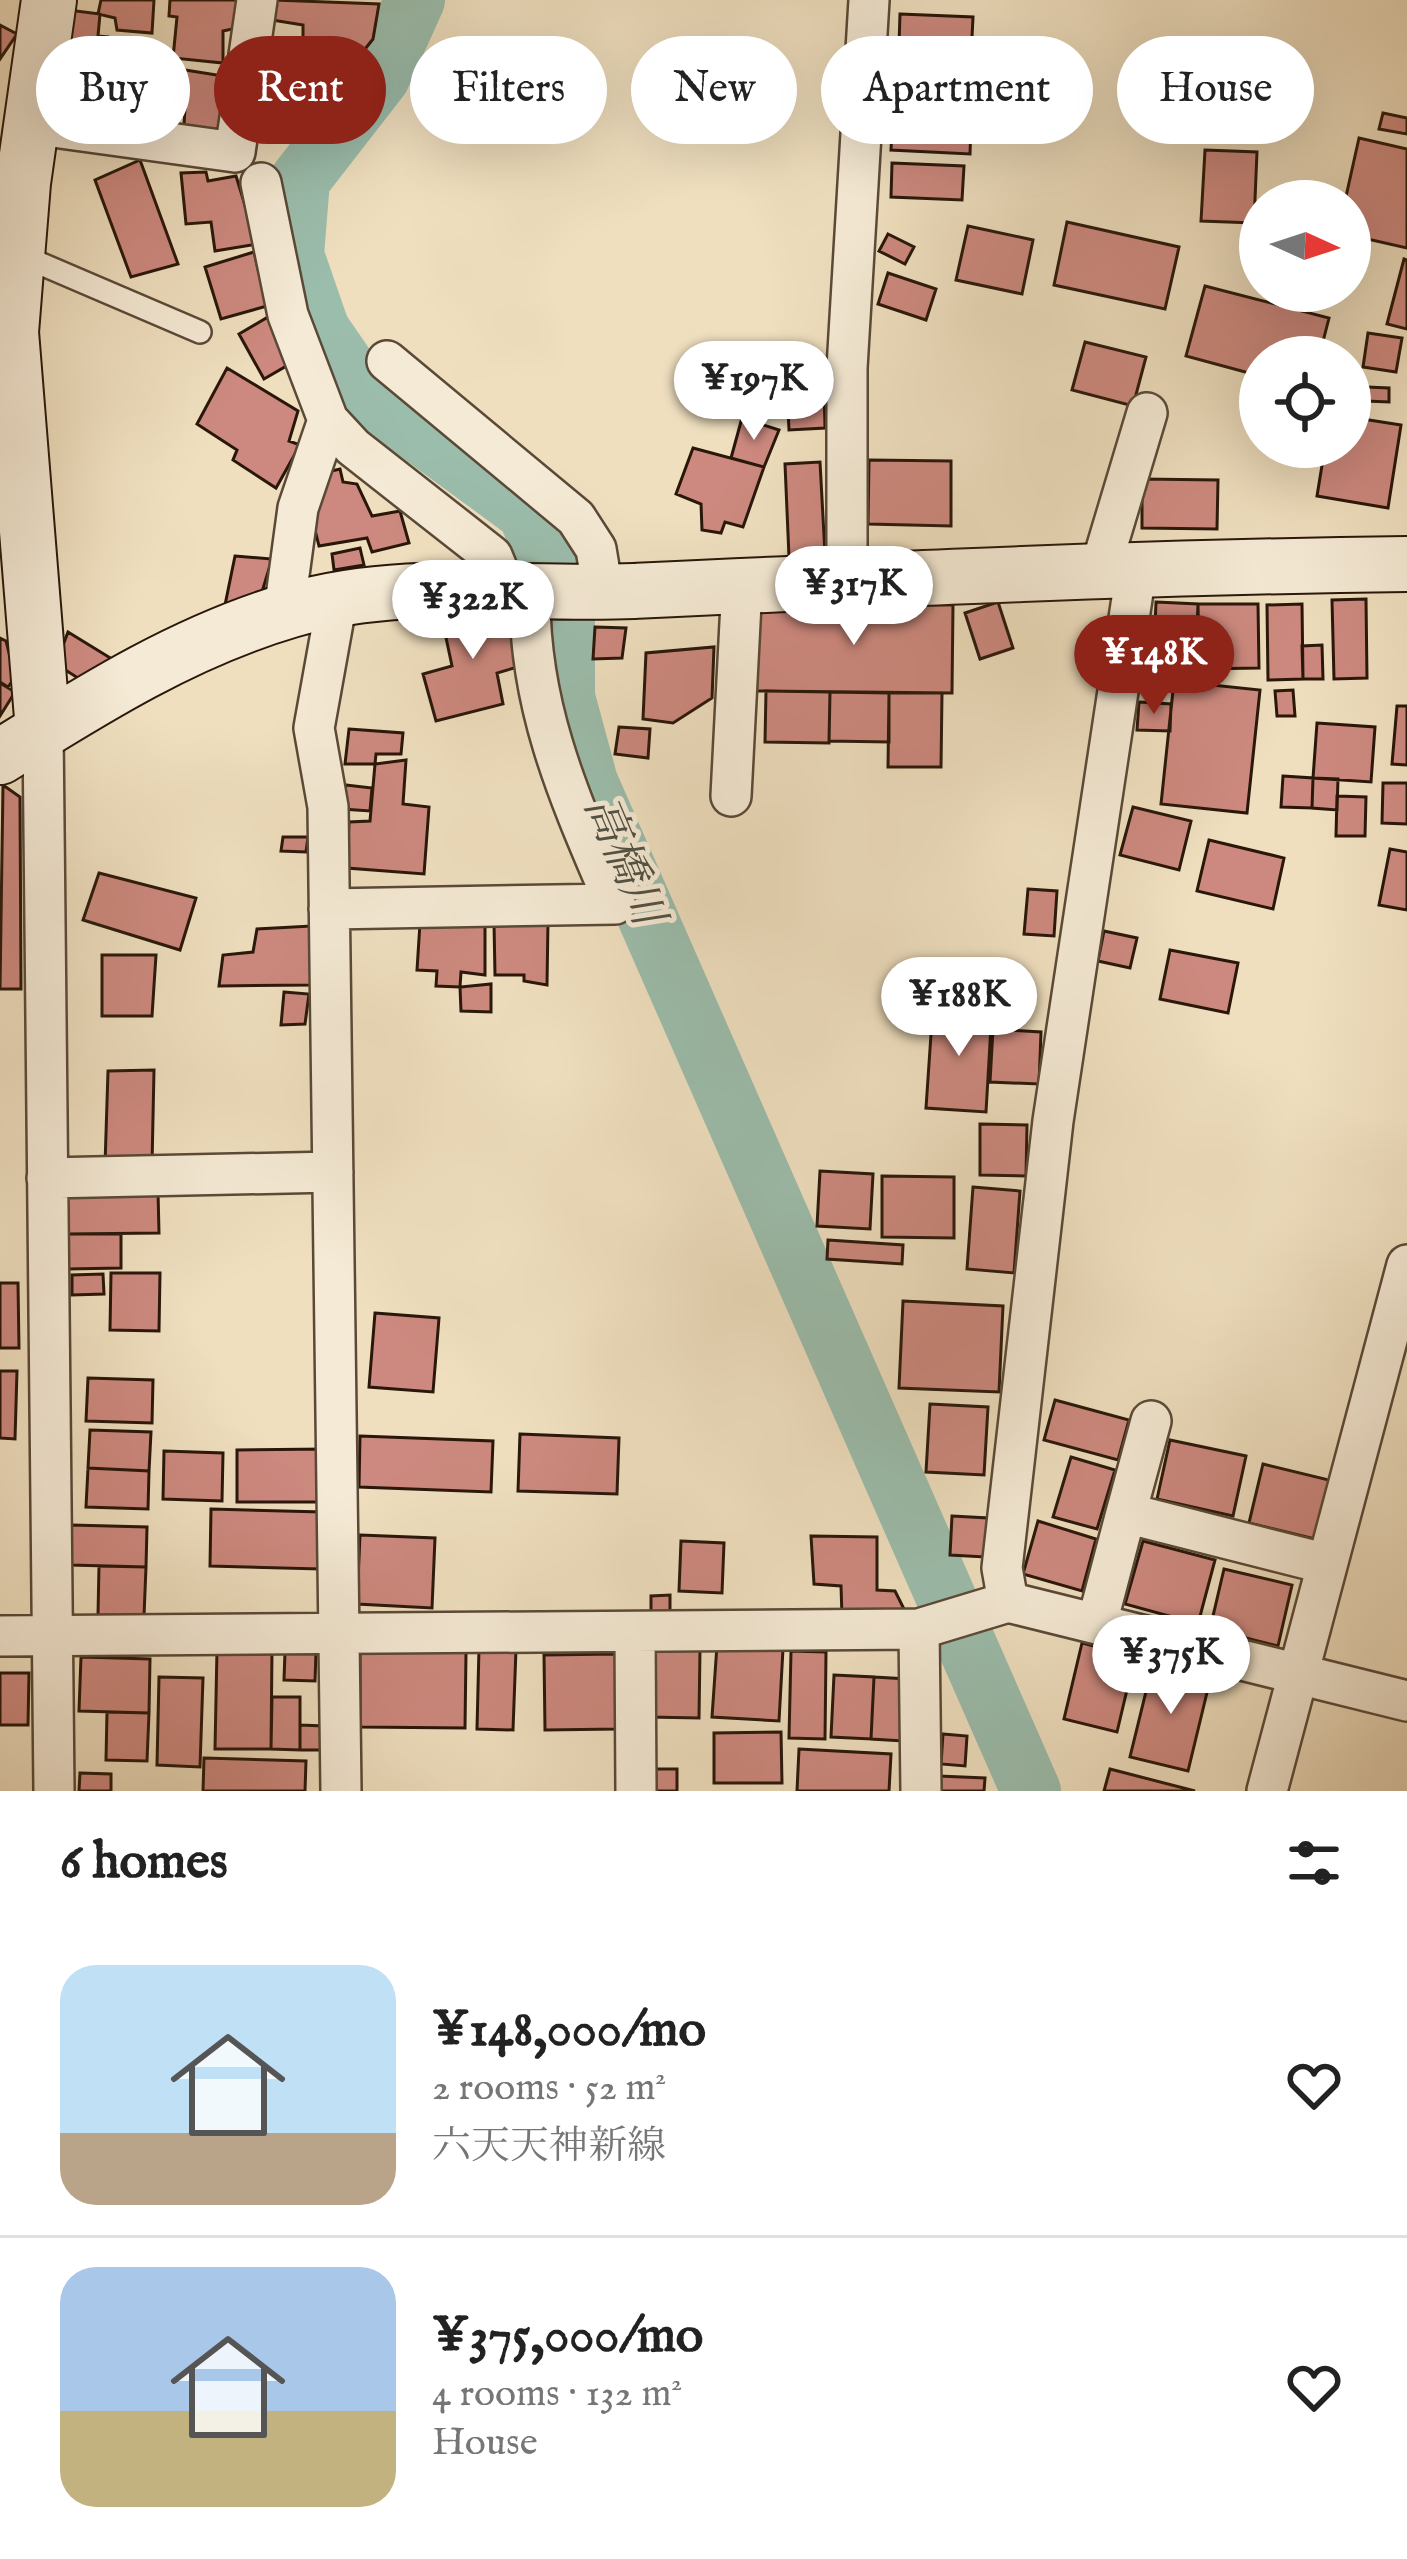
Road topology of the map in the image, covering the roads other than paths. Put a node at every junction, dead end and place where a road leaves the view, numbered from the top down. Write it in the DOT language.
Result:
graph roads {
  1 [pos="49,0"];
  2 [pos="257,0"];
  3 [pos="868,0"];
  4 [pos="32,124"];
  5 [pos="261,183"];
  6 [pos="17,254"];
  7 [pos="6,324"];
  8 [pos="200,332"];
  9 [pos="387,361"];
  10 [pos="1147,412"];
  11 [pos="328,420"];
  12 [pos="1404,552"];
  13 [pos="1117,572"];
  14 [pos="847,578"];
  15 [pos="742,584"];
  16 [pos="518,590"];
  17 [pos="594,592"];
  18 [pos="337,600"];
  19 [pos="284,612"];
  20 [pos="21,744"];
  21 [pos="731,796"];
  22 [pos="329,909"];
  23 [pos="333,1172"];
  24 [pos="47,1178"];
  25 [pos="1407,1264"];
  26 [pos="1150,1421"];
  27 [pos="1126,1514"];
  28 [pos="1327,1564"];
  29 [pos="1008,1602"];
  30 [pos="1097,1623"];
  31 [pos="919,1629"];
  32 [pos="634,1634"];
  33 [pos="0,1636"];
  34 [pos="53,1636"];
  35 [pos="339,1636"];
  36 [pos="1298,1671"];
  37 [pos="1407,1701"];
  38 [pos="54,1791"];
  39 [pos="340,1791"];
  40 [pos="636,1791"];
  41 [pos="921,1791"];
  42 [pos="1267,1791"];
  1 -- 4 [label="main road"];
  2 -- 4 [label="street"];
  3 -- 14 [label="street"];
  4 -- 6 [label="main road"];
  5 -- 11 [label="street"];
  6 -- 7 [label="main road"];
  6 -- 8 [label="lane"];
  7 -- 20 [label="main road"];
  9 -- 17 [label="street"];
  10 -- 13 [label="street"];
  11 -- 16 [label="street"];
  11 -- 19 [label="street"];
  12 -- 13 [label="main road"];
  13 -- 14 [label="main road"];
  13 -- 29 [label="street"];
  14 -- 15 [label="main road"];
  15 -- 17 [label="main road"];
  15 -- 21 [label="street"];
  16 -- 17 [label="main road"];
  16 -- 18 [label="main road"];
  16 -- 22 [label="street"];
  18 -- 19 [label="main road"];
  18 -- 22 [label="street"];
  19 -- 20 [label="main road"];
  20 -- 24 [label="street"];
  22 -- 23 [label="street"];
  23 -- 24 [label="street"];
  23 -- 35 [label="street"];
  24 -- 34 [label="street"];
  25 -- 28 [label="street"];
  26 -- 27 [label="street"];
  27 -- 28 [label="street"];
  27 -- 30 [label="street"];
  28 -- 36 [label="street"];
  29 -- 30 [label="street"];
  29 -- 31 [label="street"];
  30 -- 36 [label="street"];
  31 -- 32 [label="street"];
  31 -- 41 [label="street"];
  32 -- 35 [label="street"];
  32 -- 40 [label="street"];
  33 -- 34 [label="street"];
  34 -- 35 [label="street"];
  34 -- 38 [label="street"];
  35 -- 39 [label="street"];
  36 -- 37 [label="street"];
  36 -- 42 [label="street"];
}
